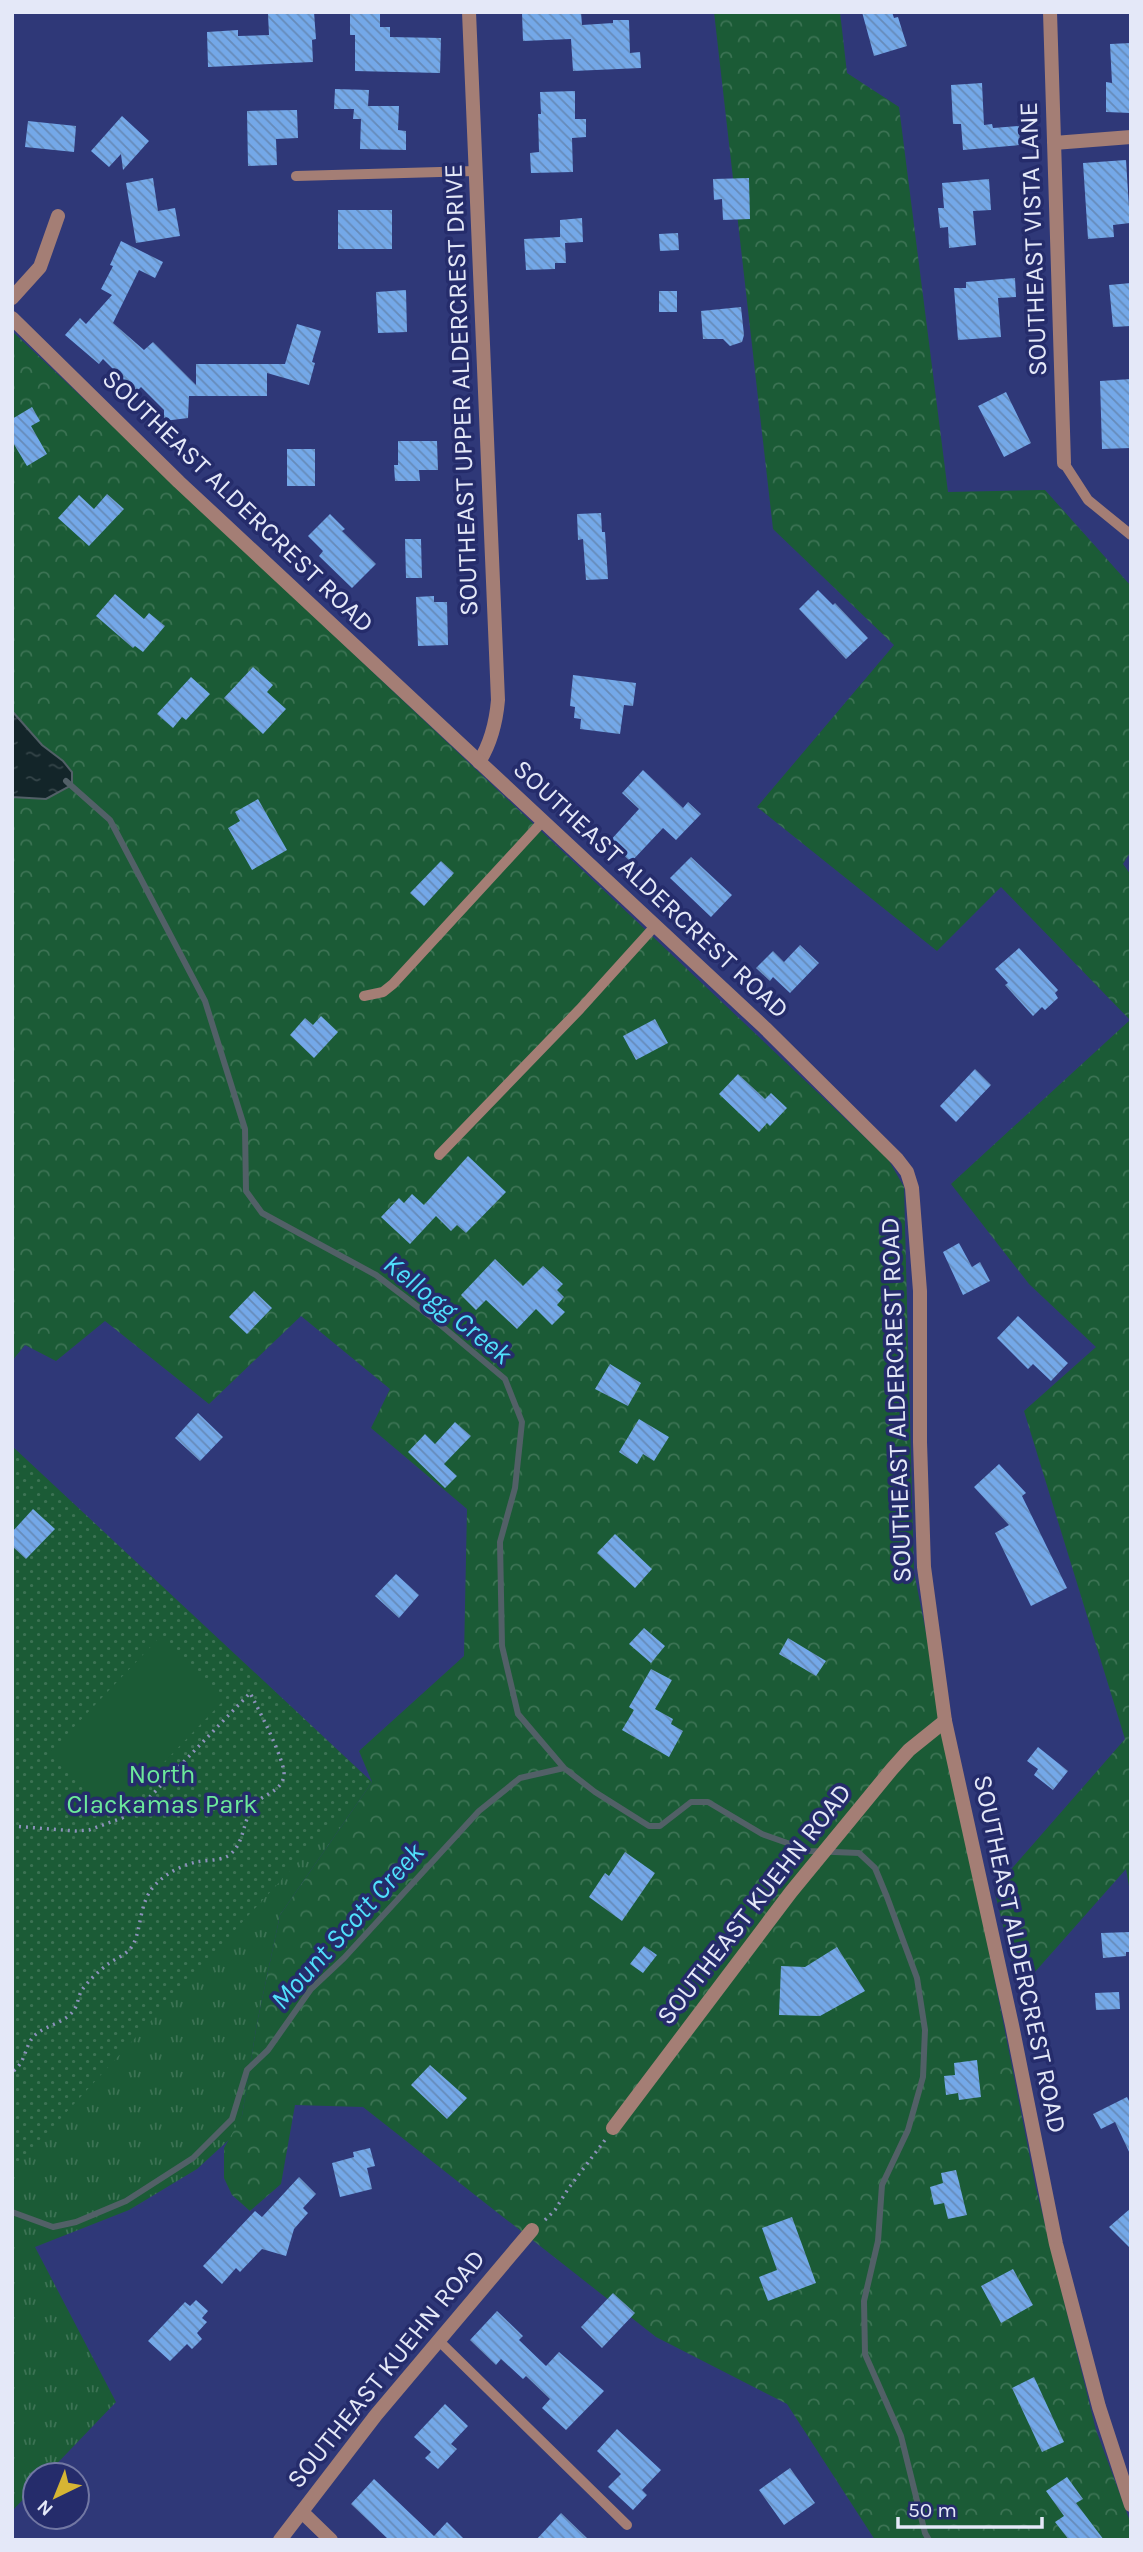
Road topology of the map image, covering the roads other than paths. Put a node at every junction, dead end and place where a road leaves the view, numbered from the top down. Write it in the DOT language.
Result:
graph roads {
  1 [pos="469,12"];
  2 [pos="1050,12"];
  3 [pos="1131,137"];
  4 [pos="1054,142"];
  5 [pos="476,171"];
  6 [pos="296,176"];
  7 [pos="58,216"];
  8 [pos="12,298"];
  9 [pos="12,318"];
  10 [pos="1064,463"];
  11 [pos="1131,536"];
  12 [pos="479,762"];
  13 [pos="543,821"];
  14 [pos="655,926"];
  15 [pos="365,996"];
  16 [pos="439,1155"];
  17 [pos="945,1721"];
  18 [pos="613,2127"];
  19 [pos="532,2230"];
  20 [pos="438,2340"];
  21 [pos="1131,2505"];
  22 [pos="302,2512"];
  23 [pos="627,2525"];
  24 [pos="280,2540"];
  25 [pos="331,2540"];
  1 -- 5 [label="street, SOUTHEAST UPPER ALDERCREST DRIVE"];
  2 -- 4 [label="street, SOUTHEAST VISTA LANE"];
  3 -- 4 [label="street"];
  4 -- 10 [label="street, SOUTHEAST VISTA LANE"];
  5 -- 6 [label="lane"];
  5 -- 12 [label="street, SOUTHEAST UPPER ALDERCREST DRIVE"];
  7 -- 8 [label="street"];
  9 -- 12 [label="street, SOUTHEAST ALDERCREST ROAD"];
  10 -- 11 [label="lane"];
  12 -- 13 [label="street, SOUTHEAST ALDERCREST ROAD"];
  13 -- 14 [label="street, SOUTHEAST ALDERCREST ROAD"];
  13 -- 15 [label="lane"];
  14 -- 16 [label="lane"];
  14 -- 17 [label="street, SOUTHEAST ALDERCREST ROAD"];
  17 -- 18 [label="street, SOUTHEAST KUEHN ROAD"];
  17 -- 21 [label="street, SOUTHEAST ALDERCREST ROAD"];
  19 -- 20 [label="street, SOUTHEAST KUEHN ROAD"];
  20 -- 22 [label="street, SOUTHEAST KUEHN ROAD"];
  20 -- 23 [label="lane"];
  22 -- 24 [label="street, SOUTHEAST KUEHN ROAD"];
  22 -- 25 [label="street"];
}
